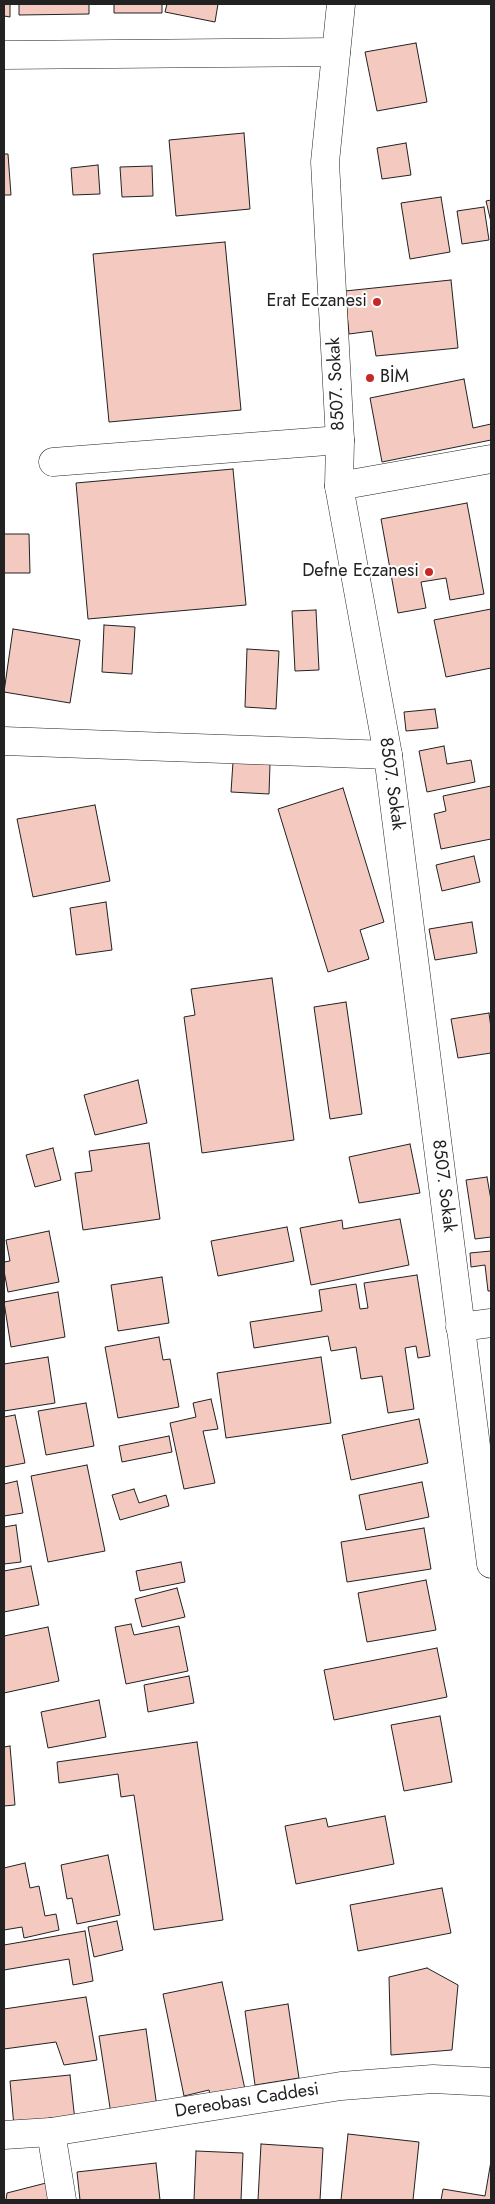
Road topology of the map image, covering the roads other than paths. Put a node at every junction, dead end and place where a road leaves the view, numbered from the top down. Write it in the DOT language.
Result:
graph roads {
  1 [pos="341,4"];
  2 [pos="336,52"];
  3 [pos="4,55"];
  4 [pos="340,440"];
  5 [pos="491,460"];
  6 [pos="53,462"];
  7 [pos="339,486"];
  8 [pos="4,741"];
  9 [pos="388,756"];
  10 [pos="491,1323"];
  11 [pos="460,1326"];
  12 [pos="491,1564"];
  13 [pos="491,2082"];
  14 [pos="52,2132"];
  15 [pos="4,2135"];
  16 [pos="62,2200"];
  1 -- 2 [label="street, 8507. Sokak"];
  2 -- 3 [label="street"];
  2 -- 4 [label="street, 8507. Sokak"];
  4 -- 6 [label="street"];
  4 -- 7 [label="street, 8507. Sokak"];
  5 -- 7 [label="street"];
  7 -- 9 [label="street, 8507. Sokak"];
  8 -- 9 [label="street"];
  9 -- 11 [label="street, 8507. Sokak"];
  10 -- 11 [label="street"];
  11 -- 12 [label="street, 8507. Sokak"];
  13 -- 14 [label="street, Dereobası Caddesi"];
  14 -- 15 [label="street, Dereobası Caddesi"];
  14 -- 16 [label="street"];
}
